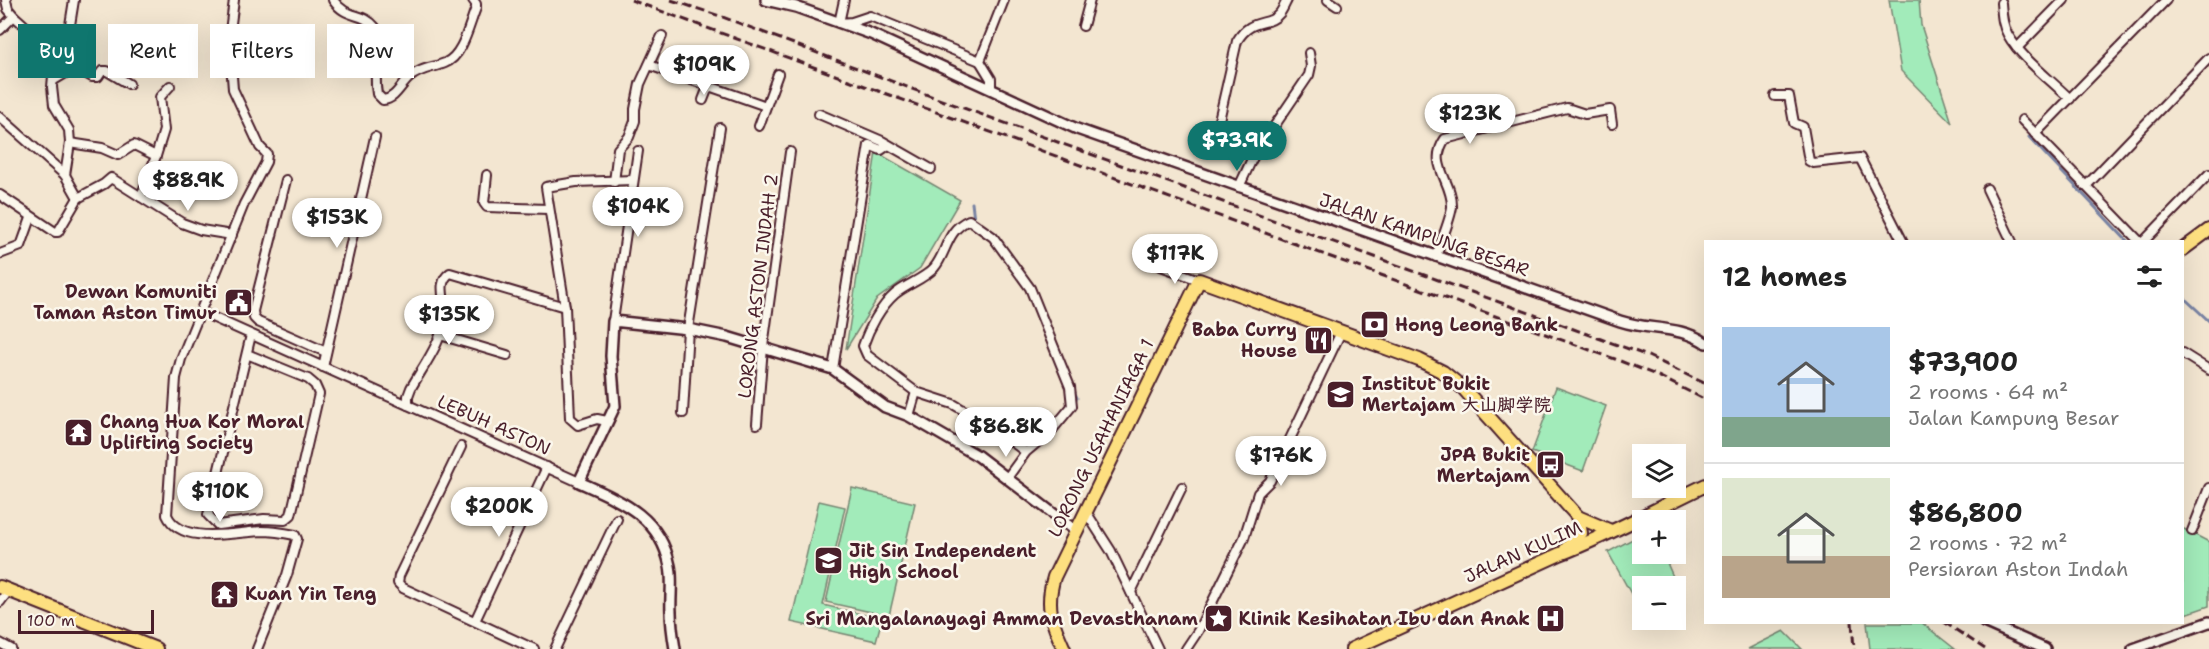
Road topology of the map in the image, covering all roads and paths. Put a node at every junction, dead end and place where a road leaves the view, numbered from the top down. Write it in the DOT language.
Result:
graph roads {
  1 [pos="6,0"];
  2 [pos="74,0"];
  3 [pos="234,0"];
  4 [pos="333,0"];
  5 [pos="473,0"];
  6 [pos="766,0"];
  7 [pos="844,0"];
  8 [pos="1004,0"];
  9 [pos="1090,0"];
  10 [pos="1287,0"];
  11 [pos="1328,0"];
  12 [pos="2064,0"];
  13 [pos="2166,0"];
  14 [pos="2001,3"];
  15 [pos="1337,6"];
  16 [pos="14,16"];
  17 [pos="839,23"];
  18 [pos="23,24"];
  19 [pos="70,24"];
  20 [pos="1083,26"];
  21 [pos="0,30"];
  22 [pos="662,36"];
  23 [pos="2017,48"];
  24 [pos="1309,53"];
  25 [pos="2209,58"];
  26 [pos="719,59"];
  27 [pos="980,61"];
  28 [pos="649,65"];
  29 [pos="778,74"];
  30 [pos="54,80"];
  31 [pos="129,84"];
  32 [pos="709,85"];
  33 [pos="170,86"];
  34 [pos="991,89"];
  35 [pos="1775,96"];
  36 [pos="2070,99"];
  37 [pos="703,100"];
  38 [pos="766,106"];
  39 [pos="819,114"];
  40 [pos="0,117"];
  41 [pos="2022,120"];
  42 [pos="1612,124"];
  43 [pos="759,126"];
  44 [pos="720,128"];
  45 [pos="2035,134"];
  46 [pos="375,136"];
  47 [pos="70,143"];
  48 [pos="888,145"];
  49 [pos="638,151"];
  50 [pos="790,152"];
  51 [pos="156,156"];
  52 [pos="1252,159"];
  53 [pos="931,169"];
  54 [pos="2209,174"];
  55 [pos="65,175"];
  56 [pos="487,175"];
  57 [pos="286,180"];
  58 [pos="633,180"];
  59 [pos="614,182"];
  60 [pos="2086,186"];
  61 [pos="1239,187"];
  62 [pos="1987,189"];
  63 [pos="0,195"];
  64 [pos="141,197"];
  65 [pos="78,198"];
  66 [pos="548,209"];
  67 [pos="31,218"];
  68 [pos="2209,230"];
  69 [pos="232,235"];
  70 [pos="1902,240"];
  71 [pos="2011,240"];
  72 [pos="2139,240"];
  73 [pos="2143,240"];
  74 [pos="2184,249"];
  75 [pos="0,254"];
  76 [pos="1436,257"];
  77 [pos="1161,266"];
  78 [pos="1198,280"];
  79 [pos="565,307"];
  80 [pos="201,312"];
  81 [pos="613,321"];
  82 [pos="688,329"];
  83 [pos="1341,332"];
  84 [pos="251,335"];
  85 [pos="440,335"];
  86 [pos="1704,342"];
  87 [pos="763,347"];
  88 [pos="326,352"];
  89 [pos="247,354"];
  90 [pos="2184,354"];
  91 [pos="507,355"];
  92 [pos="323,367"];
  93 [pos="833,369"];
  94 [pos="2209,370"];
  95 [pos="916,392"];
  96 [pos="408,405"];
  97 [pos="683,413"];
  98 [pos="909,416"];
  99 [pos="607,421"];
  100 [pos="757,424"];
  101 [pos="461,447"];
  102 [pos="1026,452"];
  103 [pos="547,467"];
  104 [pos="1007,478"];
  105 [pos="579,482"];
  106 [pos="1704,486"];
  107 [pos="1182,487"];
  108 [pos="2209,488"];
  109 [pos="1086,512"];
  110 [pos="1578,517"];
  111 [pos="617,519"];
  112 [pos="1076,531"];
  113 [pos="1611,531"];
  114 [pos="2192,531"];
  115 [pos="1560,554"];
  116 [pos="5,588"];
  117 [pos="1131,592"];
  118 [pos="0,602"];
  119 [pos="475,621"];
  120 [pos="2209,622"];
  121 [pos="1989,624"];
  122 [pos="1057,634"];
  123 [pos="0,643"];
  124 [pos="11,649"];
  125 [pos="156,649"];
  126 [pos="257,649"];
  127 [pos="534,649"];
  128 [pos="555,649"];
  129 [pos="675,649"];
  130 [pos="1058,649"];
  131 [pos="1064,649"];
  132 [pos="1158,649"];
  133 [pos="1186,649"];
  134 [pos="1352,649"];
  135 [pos="2045,649"];
  136 [pos="2133,649"];
  1 -- 16 [label="street"];
  2 -- 19 [label="street"];
  3 -- 69 [label="street"];
  4 -- 5 [label="street"];
  6 -- 17 [label="street, JALAN KAMPUNG BESAR"];
  7 -- 17 [label="street"];
  8 -- 27 [label="street"];
  9 -- 20 [label="street"];
  10 -- 52 [label="street"];
  11 -- 15 [label="street"];
  12 -- 23 [label="street"];
  13 -- 36 [label="street"];
  14 -- 23 [label="street"];
  16 -- 18 [label="street"];
  16 -- 21 [label="street"];
  17 -- 27 [label="street"];
  17 -- 34 [label="street, JALAN KAMPUNG BESAR"];
  22 -- 28 [label="street"];
  23 -- 36 [label="street"];
  24 -- 52 [label="street"];
  25 -- 60 [label="street"];
  26 -- 32 [label="street"];
  27 -- 34 [label="street"];
  28 -- 32 [label="street"];
  28 -- 59 [label="street"];
  29 -- 38 [label="street"];
  30 -- 31 [label="street"];
  30 -- 47 [label="street"];
  32 -- 37 [label="street"];
  32 -- 38 [label="street"];
  33 -- 51 [label="street"];
  34 -- 61 [label="street, JALAN KAMPUNG BESAR"];
  35 -- 70 [label="street"];
  36 -- 45 [label="street"];
  38 -- 43 [label="street"];
  39 -- 48 [label="street"];
  40 -- 55 [label="street"];
  41 -- 45 [label="street"];
  42 -- 76 [label="street"];
  44 -- 82 [label="street"];
  45 -- 60 [label="street"];
  46 -- 88 [label="street"];
  47 -- 51 [label="street"];
  47 -- 55 [label="street"];
  48 -- 53 [label="street"];
  48 -- 93 [label="street"];
  49 -- 58 [label="street"];
  50 -- 87 [label="street, LORONG ASTON INDAH 2"];
  51 -- 64 [label="street"];
  52 -- 61 [label="street"];
  54 -- 73 [label="street"];
  55 -- 65 [label="street"];
  56 -- 66 [label="street"];
  57 -- 88 [label="street"];
  58 -- 59 [label="street"];
  58 -- 81 [label="street"];
  59 -- 66 [label="street"];
  60 -- 72 [label="street"];
  61 -- 76 [label="street, JALAN KAMPUNG BESAR"];
  62 -- 71 [label="street"];
  63 -- 67 [label="street"];
  64 -- 65 [label="street"];
  64 -- 69 [label="street"];
  65 -- 67 [label="street"];
  66 -- 79 [label="street"];
  67 -- 75 [label="street"];
  68 -- 74 [label="main road"];
  69 -- 80 [label="street"];
  76 -- 86 [label="street, JALAN KAMPUNG BESAR"];
  77 -- 78 [label="street"];
  78 -- 83 [label="main road"];
  78 -- 109 [label="main road, LORONG USAHANIAGA 1"];
  79 -- 85 [label="street"];
  79 -- 99 [label="street"];
  80 -- 84 [label="street, LEBUH ASTON"];
  80 -- 126 [label="street"];
  81 -- 82 [label="street"];
  81 -- 99 [label="street"];
  82 -- 87 [label="street"];
  82 -- 97 [label="street"];
  83 -- 110 [label="main road"];
  83 -- 133 [label="street"];
  84 -- 89 [label="street"];
  84 -- 92 [label="street, LEBUH ASTON"];
  85 -- 91 [label="street"];
  85 -- 96 [label="street"];
  87 -- 93 [label="street"];
  87 -- 100 [label="street, LORONG ASTON INDAH 2"];
  88 -- 92 [label="street"];
  89 -- 89 [label="street"];
  90 -- 94 [label="street"];
  92 -- 96 [label="street, LEBUH ASTON"];
  93 -- 98 [label="street"];
  95 -- 98 [label="street"];
  95 -- 102 [label="street"];
  95 -- 102 [label="street"];
  96 -- 103 [label="street, LEBUH ASTON"];
  98 -- 104 [label="street"];
  99 -- 105 [label="street"];
  101 -- 119 [label="street"];
  102 -- 104 [label="street"];
  103 -- 105 [label="street, LEBUH ASTON"];
  103 -- 119 [label="street"];
  104 -- 112 [label="street"];
  105 -- 129 [label="street, LEBUH ASTON"];
  106 -- 113 [label="main road, JALAN KULIM"];
  107 -- 117 [label="street"];
  108 -- 114 [label="street"];
  109 -- 112 [label="main road, LORONG USAHANIAGA 1"];
  109 -- 117 [label="street"];
  110 -- 113 [label="main road"];
  110 -- 115 [label="main road"];
  111 -- 128 [label="street"];
  112 -- 122 [label="main road, LORONG USAHANIAGA 1"];
  113 -- 115 [label="main road, JALAN KULIM"];
  115 -- 134 [label="main road, JALAN KULIM"];
  116 -- 118 [label="street"];
  116 -- 125 [label="main road"];
  117 -- 132 [label="street"];
  119 -- 127 [label="street"];
  120 -- 136 [label="street"];
  121 -- 135 [label="street"];
  122 -- 130 [label="main road"];
  122 -- 131 [label="main road, LORONG USAHANIAGA 1"];
  123 -- 124 [label="street"];
}
